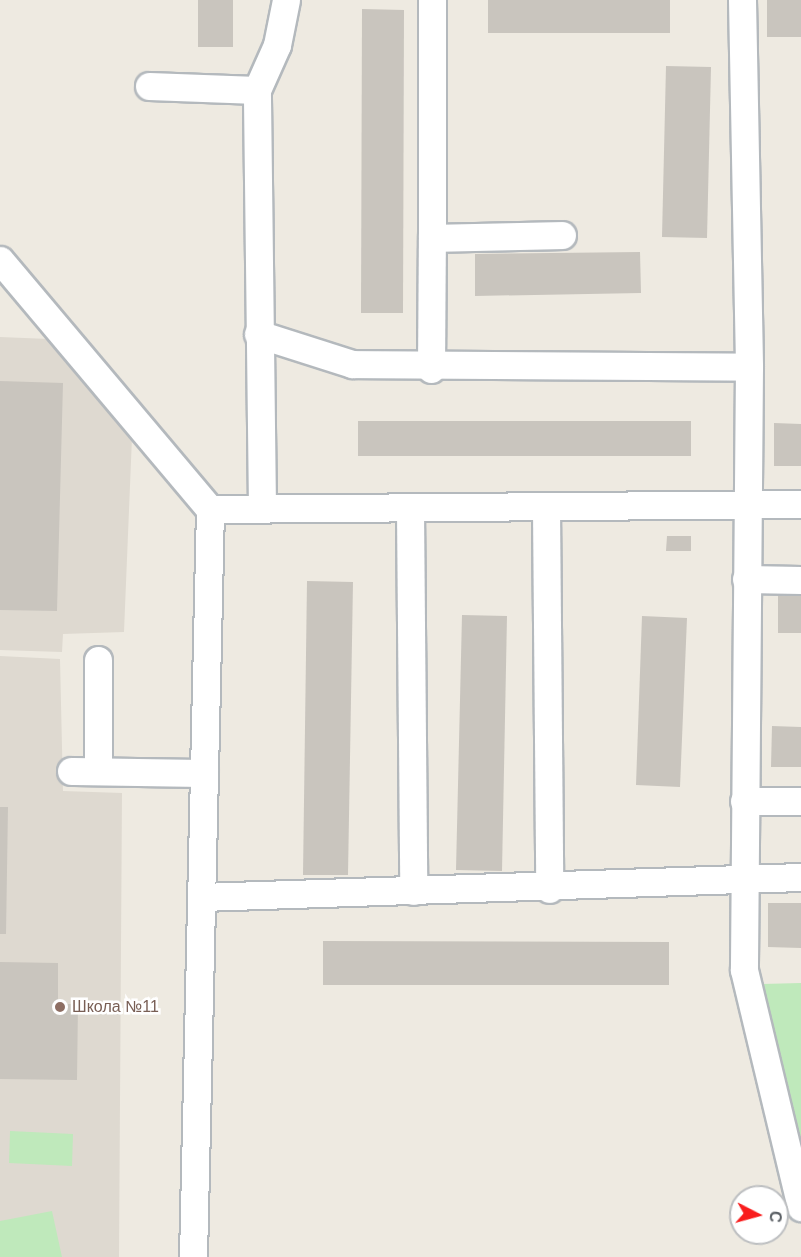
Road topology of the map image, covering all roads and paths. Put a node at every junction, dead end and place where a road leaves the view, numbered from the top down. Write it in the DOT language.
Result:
graph roads {
  1 [pos="286,0"];
  2 [pos="432,0"];
  3 [pos="742,0"];
  4 [pos="150,86"];
  5 [pos="257,90"];
  6 [pos="562,235"];
  7 [pos="432,237"];
  8 [pos="0,260"];
  9 [pos="258,334"];
  10 [pos="749,367"];
  11 [pos="431,369"];
  12 [pos="748,502"];
  13 [pos="801,504"];
  14 [pos="262,508"];
  15 [pos="210,509"];
  16 [pos="546,509"];
  17 [pos="410,510"];
  18 [pos="746,579"];
  19 [pos="801,580"];
  20 [pos="98,660"];
  21 [pos="71,771"];
  22 [pos="98,771"];
  23 [pos="204,773"];
  24 [pos="744,801"];
  25 [pos="801,801"];
  26 [pos="801,878"];
  27 [pos="741,881"];
  28 [pos="549,889"];
  29 [pos="413,891"];
  30 [pos="201,897"];
  31 [pos="801,1207"];
  32 [pos="194,1257"];
  1 -- 5 [label="street"];
  2 -- 7 [label="street"];
  3 -- 10 [label="street"];
  4 -- 5 [label="street"];
  5 -- 9 [label="street"];
  6 -- 7 [label="street"];
  7 -- 11 [label="street"];
  8 -- 15 [label="street"];
  9 -- 11 [label="street"];
  9 -- 14 [label="street"];
  10 -- 11 [label="street"];
  10 -- 12 [label="street"];
  12 -- 13 [label="street"];
  12 -- 16 [label="street"];
  12 -- 18 [label="street"];
  14 -- 15 [label="street"];
  14 -- 17 [label="street"];
  15 -- 23 [label="street"];
  16 -- 17 [label="street"];
  16 -- 28 [label="street"];
  17 -- 29 [label="street"];
  18 -- 19 [label="street"];
  18 -- 24 [label="street"];
  20 -- 22 [label="street"];
  21 -- 22 [label="street"];
  22 -- 23 [label="street"];
  23 -- 30 [label="street"];
  24 -- 25 [label="street"];
  24 -- 27 [label="street"];
  26 -- 27 [label="street"];
  27 -- 28 [label="street"];
  27 -- 31 [label="street"];
  28 -- 29 [label="street"];
  29 -- 30 [label="street"];
  30 -- 32 [label="street"];
}
